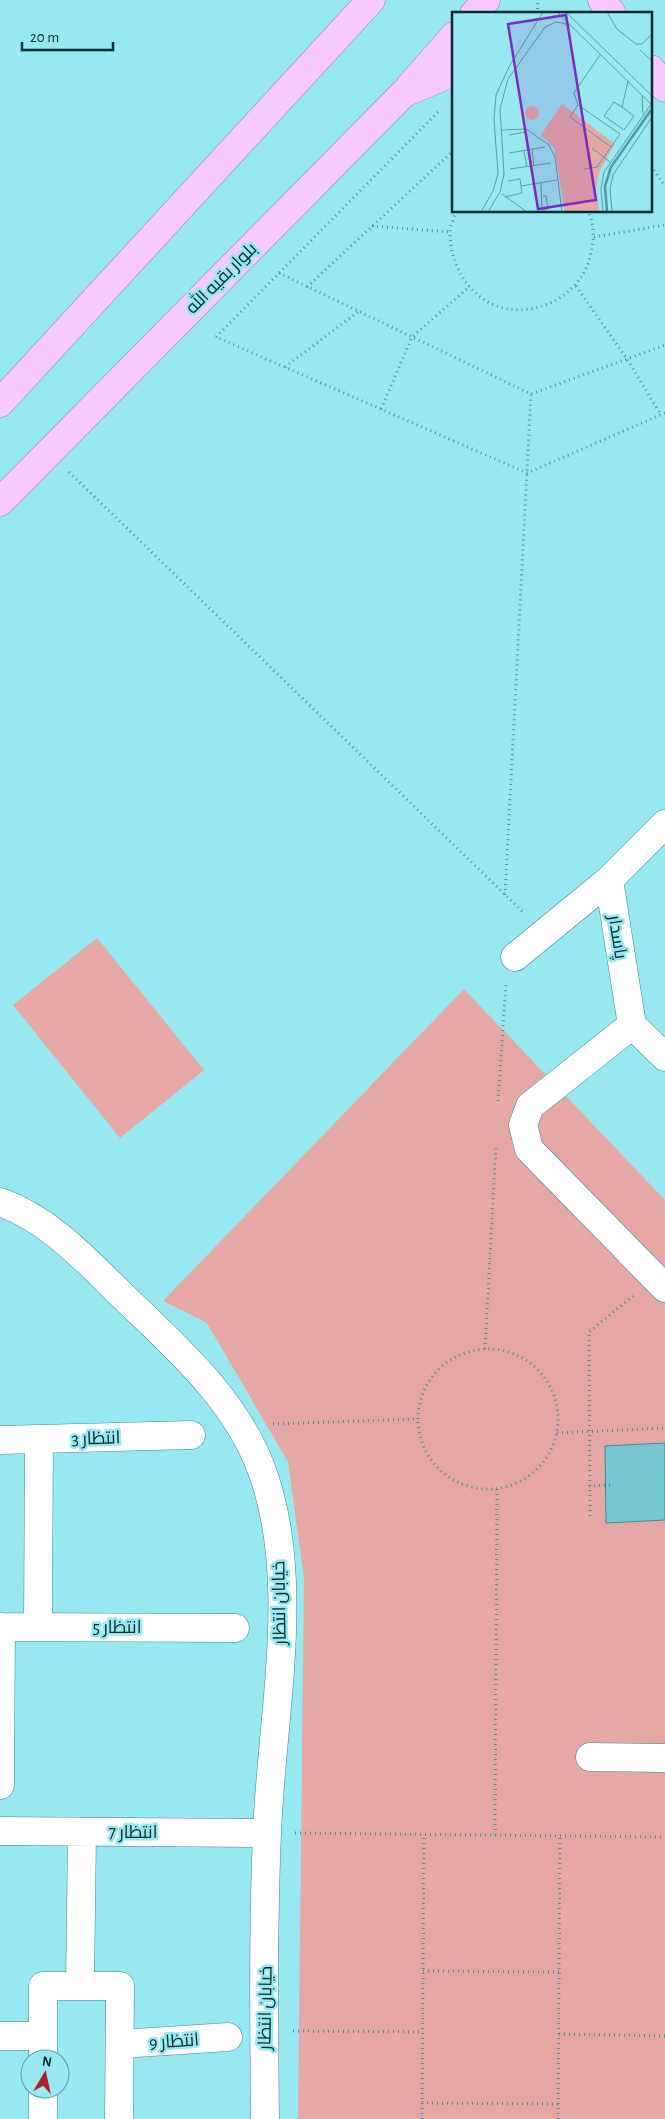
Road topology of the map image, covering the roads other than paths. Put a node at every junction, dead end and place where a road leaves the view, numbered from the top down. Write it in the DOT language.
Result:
graph roads {
  1 [pos="371,0"];
  2 [pos="486,0"];
  3 [pos="602,0"];
  4 [pos="476,12"];
  5 [pos="611,12"];
  6 [pos="452,38"];
  7 [pos="652,70"];
  8 [pos="452,73"];
  9 [pos="665,88"];
  10 [pos="404,93"];
  11 [pos="652,95"];
  12 [pos="665,104"];
  13 [pos="0,403"];
  14 [pos="0,502"];
  15 [pos="665,824"];
  16 [pos="609,880"];
  17 [pos="515,957"];
  18 [pos="632,1026"];
  19 [pos="665,1057"];
  20 [pos="0,1202"];
  21 [pos="660,1283"];
  22 [pos="191,1435"];
  23 [pos="0,1440"];
  24 [pos="39,1440"];
  25 [pos="0,1626"];
  26 [pos="38,1627"];
  27 [pos="235,1628"];
  28 [pos="590,1756"];
  29 [pos="665,1758"];
  30 [pos="0,1785"];
  31 [pos="0,1831"];
  32 [pos="82,1832"];
  33 [pos="267,1833"];
  34 [pos="80,1986"];
  35 [pos="0,2036"];
  36 [pos="228,2037"];
  37 [pos="120,2044"];
  38 [pos="43,2048"];
  39 [pos="43,2099"];
  40 [pos="43,2119"];
  41 [pos="119,2119"];
  42 [pos="265,2119"];
  1 -- 13 [label="main road"];
  2 -- 4 [label="main road"];
  3 -- 5 [label="main road"];
  6 -- 10 [label="main road"];
  7 -- 9 [label="main road"];
  8 -- 10 [label="main road, بلوار بقیه الله"];
  10 -- 14 [label="main road, بلوار بقیه الله"];
  11 -- 12 [label="main road"];
  15 -- 16 [label="street"];
  16 -- 17 [label="street"];
  16 -- 18 [label="street, پاسدار"];
  18 -- 19 [label="street"];
  18 -- 21 [label="street"];
  20 -- 33 [label="street, خیابان انتظار"];
  22 -- 24 [label="street, انتظار 3"];
  23 -- 24 [label="street, انتظار 3"];
  24 -- 26 [label="street"];
  25 -- 26 [label="street, انتظار 5"];
  25 -- 30 [label="street"];
  26 -- 27 [label="street, انتظار 5"];
  28 -- 29 [label="street"];
  31 -- 32 [label="street, انتظار 7"];
  32 -- 33 [label="street, انتظار 7"];
  32 -- 34 [label="street"];
  33 -- 42 [label="street, خیابان انتظار"];
  34 -- 37 [label="street"];
  34 -- 38 [label="street"];
  35 -- 38 [label="street"];
  36 -- 37 [label="street, انتظار 9"];
  37 -- 41 [label="street"];
  39 -- 40 [label="street"];
}
